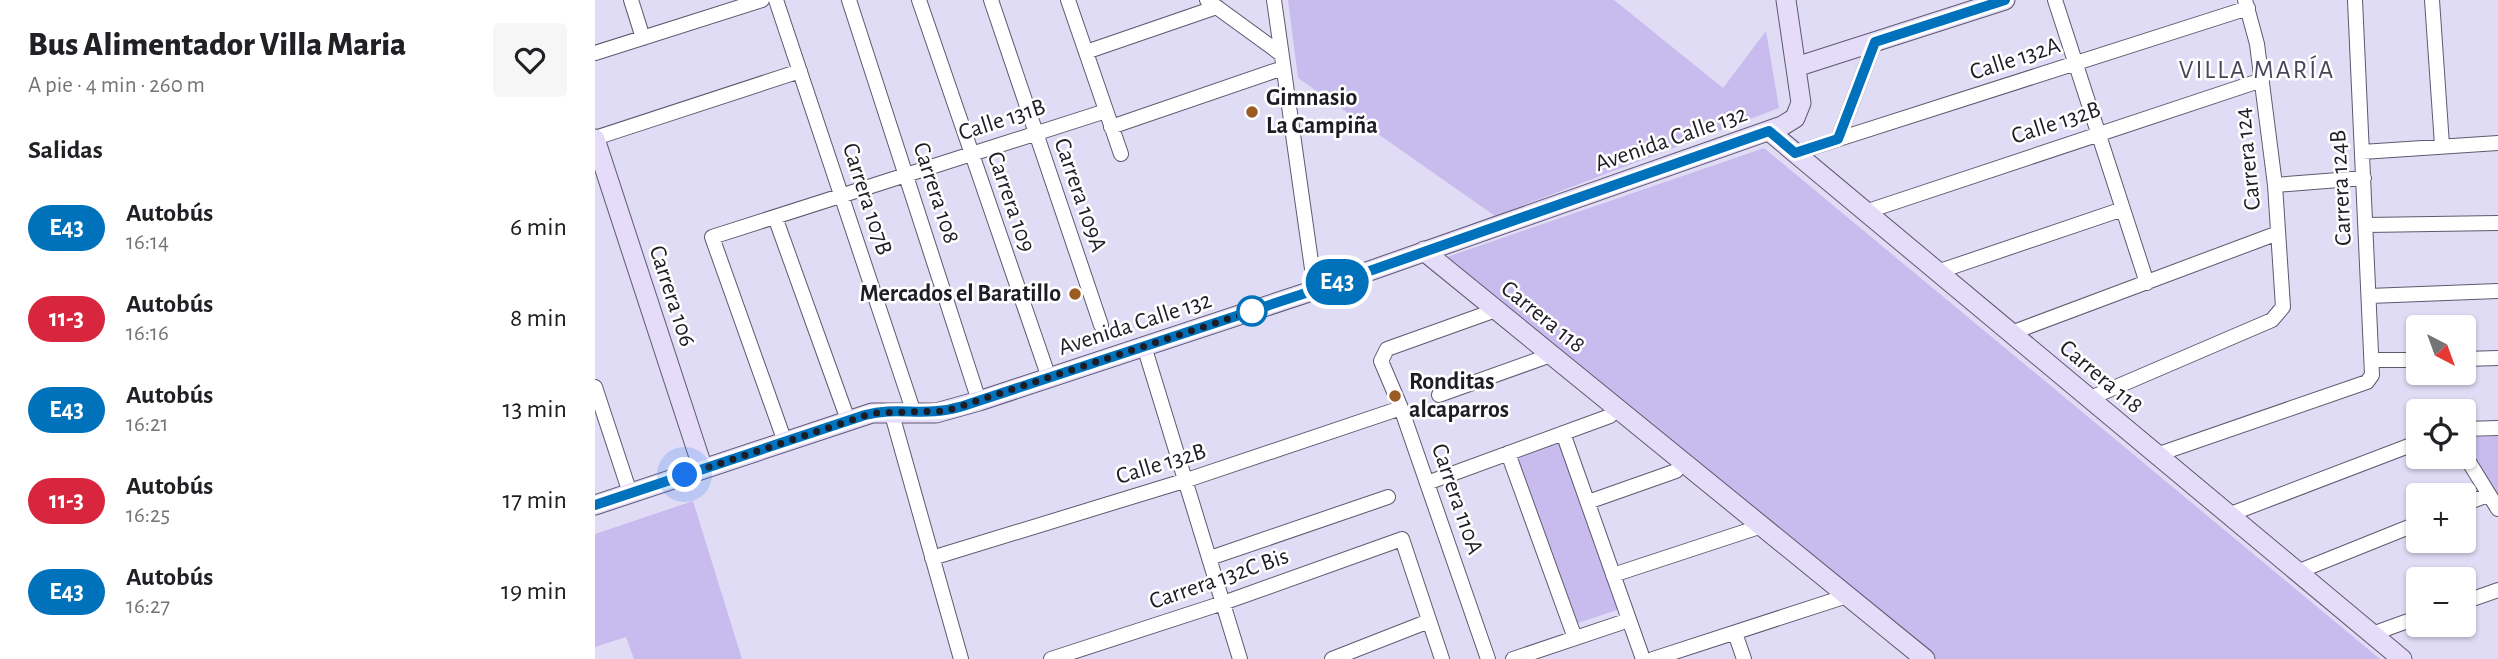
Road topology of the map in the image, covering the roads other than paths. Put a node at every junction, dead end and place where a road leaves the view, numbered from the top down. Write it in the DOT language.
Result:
graph roads {
  1 [pos="631,0"];
  2 [pos="762,0"];
  3 [pos="776,0"];
  4 [pos="849,0"];
  5 [pos="919,0"];
  6 [pos="991,0"];
  7 [pos="1069,0"];
  8 [pos="1274,0"];
  9 [pos="1786,0"];
  10 [pos="2005,0"];
  11 [pos="2056,0"];
  12 [pos="2355,0"];
  13 [pos="2431,0"];
  14 [pos="1212,4"];
  15 [pos="2247,4"];
  16 [pos="643,38"];
  17 [pos="1875,42"];
  18 [pos="1086,52"];
  19 [pos="595,53"];
  20 [pos="1282,61"];
  21 [pos="2075,64"];
  22 [pos="1796,67"];
  23 [pos="800,71"];
  24 [pos="2262,80"];
  25 [pos="1106,111"];
  26 [pos="1111,127"];
  27 [pos="1769,131"];
  28 [pos="1035,133"];
  29 [pos="2098,133"];
  30 [pos="595,138"];
  31 [pos="1838,139"];
  32 [pos="2498,143"];
  33 [pos="2442,145"];
  34 [pos="2363,152"];
  35 [pos="1795,153"];
  36 [pos="970,154"];
  37 [pos="1121,154"];
  38 [pos="906,174"];
  39 [pos="2364,178"];
  40 [pos="2275,185"];
  41 [pos="842,195"];
  42 [pos="2123,209"];
  43 [pos="1865,212"];
  44 [pos="775,217"];
  45 [pos="2498,223"];
  46 [pos="2366,225"];
  47 [pos="2278,233"];
  48 [pos="1424,251"];
  49 [pos="1937,272"];
  50 [pos="2147,283"];
  51 [pos="1315,290"];
  52 [pos="2498,291"];
  53 [pos="2369,296"];
  54 [pos="1496,310"];
  55 [pos="1101,325"];
  56 [pos="2011,333"];
  57 [pos="1144,346"];
  58 [pos="1551,355"];
  59 [pos="2498,358"];
  60 [pos="2476,359"];
  61 [pos="2406,361"];
  62 [pos="2372,368"];
  63 [pos="1049,378"];
  64 [pos="595,387"];
  65 [pos="1439,395"];
  66 [pos="2088,399"];
  67 [pos="979,401"];
  68 [pos="1401,408"];
  69 [pos="891,411"];
  70 [pos="914,413"];
  71 [pos="1609,416"];
  72 [pos="848,421"];
  73 [pos="2498,428"];
  74 [pos="2476,429"];
  75 [pos="1563,433"];
  76 [pos="785,442"];
  77 [pos="2406,447"];
  78 [pos="1508,453"];
  79 [pos="2156,455"];
  80 [pos="703,469"];
  81 [pos="2473,469"];
  82 [pos="1676,471"];
  83 [pos="1187,480"];
  84 [pos="1427,483"];
  85 [pos="631,493"];
  86 [pos="2488,495"];
  87 [pos="1388,497"];
  88 [pos="2476,500"];
  89 [pos="1587,502"];
  90 [pos="595,503"];
  91 [pos="2498,509"];
  92 [pos="2228,515"];
  93 [pos="1762,526"];
  94 [pos="2406,528"];
  95 [pos="932,558"];
  96 [pos="1210,558"];
  97 [pos="2297,572"];
  98 [pos="1613,575"];
  99 [pos="2498,590"];
  100 [pos="1847,596"];
  101 [pos="2476,598"];
  102 [pos="1223,603"];
  103 [pos="1629,620"];
  104 [pos="1429,621"];
  105 [pos="2406,622"];
  106 [pos="1735,633"];
  107 [pos="2372,634"];
  108 [pos="1574,638"];
  109 [pos="961,659"];
  110 [pos="1051,659"];
  111 [pos="1240,659"];
  112 [pos="1332,659"];
  113 [pos="1442,659"];
  114 [pos="1488,659"];
  115 [pos="1513,659"];
  116 [pos="1643,659"];
  117 [pos="1653,659"];
  118 [pos="1744,659"];
  119 [pos="1926,659"];
  120 [pos="2402,659"];
  1 -- 16 [label="street"];
  2 -- 16 [label="street"];
  3 -- 23 [label="street, Carrera 107B"];
  4 -- 38 [label="street, Carrera 108"];
  5 -- 36 [label="street, Carrera 109"];
  6 -- 28 [label="street, Carrera 109A"];
  7 -- 18 [label="street"];
  8 -- 20 [label="street"];
  9 -- 22 [label="street"];
  10 -- 17 [label="street"];
  11 -- 21 [label="street"];
  12 -- 34 [label="street, Carrera 124B"];
  13 -- 33 [label="street"];
  14 -- 18 [label="street"];
  14 -- 20 [label="street"];
  15 -- 21 [label="street, Calle 132A"];
  15 -- 24 [label="street, Carrera 124"];
  16 -- 19 [label="street"];
  17 -- 22 [label="street"];
  17 -- 31 [label="street"];
  18 -- 25 [label="street"];
  20 -- 26 [label="street"];
  20 -- 51 [label="street"];
  21 -- 29 [label="street"];
  21 -- 31 [label="street, Calle 132A"];
  22 -- 27 [label="street, Avenida Calle 132"];
  23 -- 30 [label="street"];
  23 -- 41 [label="street, Carrera 107B"];
  24 -- 29 [label="street, Calle 132B"];
  24 -- 40 [label="street, Carrera 124"];
  25 -- 26 [label="street"];
  25 -- 28 [label="street, Calle 131B"];
  26 -- 37 [label="street"];
  27 -- 35 [label="street, Carrera 118"];
  27 -- 48 [label="street, Avenida Calle 132"];
  28 -- 36 [label="street, Calle 131B"];
  28 -- 55 [label="street, Carrera 109A"];
  29 -- 42 [label="street"];
  29 -- 43 [label="street, Calle 132B"];
  30 -- 80 [label="street, Carrera 106"];
  31 -- 35 [label="street, Calle 132A"];
  32 -- 33 [label="street"];
  33 -- 34 [label="street"];
  34 -- 39 [label="street, Carrera 124B"];
  35 -- 43 [label="street, Carrera 118"];
  36 -- 38 [label="street, Calle 131B"];
  36 -- 63 [label="street, Carrera 109"];
  38 -- 41 [label="street, Calle 131B"];
  38 -- 67 [label="street, Carrera 108"];
  39 -- 40 [label="street"];
  39 -- 46 [label="street, Carrera 124B"];
  40 -- 47 [label="street, Carrera 124"];
  41 -- 44 [label="street, Calle 131B"];
  41 -- 70 [label="street, Carrera 107B"];
  42 -- 49 [label="street"];
  42 -- 50 [label="street"];
  43 -- 49 [label="street, Carrera 118"];
  44 -- 72 [label="street"];
  44 -- 76 [label="street, Calle 131B"];
  45 -- 46 [label="street"];
  46 -- 53 [label="street, Carrera 124B"];
  47 -- 50 [label="street"];
  47 -- 66 [label="street, Carrera 124"];
  48 -- 51 [label="street, Avenida Calle 132"];
  48 -- 54 [label="street, Carrera 118"];
  49 -- 56 [label="street, Carrera 118"];
  50 -- 56 [label="street"];
  51 -- 57 [label="street, Avenida Calle 132"];
  52 -- 53 [label="street"];
  53 -- 62 [label="street, Carrera 124B"];
  54 -- 58 [label="street, Carrera 118"];
  54 -- 68 [label="street, Carrera 110A"];
  56 -- 66 [label="street, Carrera 118"];
  57 -- 63 [label="street, Avenida Calle 132"];
  57 -- 83 [label="street"];
  58 -- 65 [label="street"];
  58 -- 93 [label="street, Carrera 118"];
  59 -- 60 [label="street"];
  61 -- 62 [label="street"];
  62 -- 79 [label="street"];
  63 -- 67 [label="street, Avenida Calle 132"];
  64 -- 85 [label="street"];
  66 -- 79 [label="street, Carrera 118"];
  67 -- 70 [label="street, Avenida Calle 132"];
  68 -- 83 [label="street, Calle 132B"];
  68 -- 84 [label="street, Carrera 110A"];
  69 -- 70 [label="street, Avenida Calle 132"];
  69 -- 72 [label="street, Avenida Calle 132"];
  69 -- 95 [label="street"];
  71 -- 75 [label="street"];
  72 -- 76 [label="street, Avenida Calle 132"];
  73 -- 74 [label="street"];
  75 -- 78 [label="street"];
  75 -- 89 [label="street"];
  76 -- 80 [label="street, Avenida Calle 132"];
  77 -- 92 [label="street"];
  78 -- 84 [label="street"];
  78 -- 108 [label="street"];
  79 -- 92 [label="street, Carrera 118"];
  80 -- 85 [label="street, Avenida Calle 132"];
  81 -- 86 [label="street"];
  82 -- 89 [label="street"];
  83 -- 95 [label="street, Calle 132B"];
  83 -- 96 [label="street"];
  84 -- 114 [label="street, Carrera 110A"];
  85 -- 90 [label="street, Avenida Calle 132"];
  86 -- 88 [label="street"];
  86 -- 91 [label="street"];
  87 -- 96 [label="street"];
  89 -- 98 [label="street"];
  92 -- 97 [label="street, Carrera 118"];
  93 -- 98 [label="street"];
  93 -- 100 [label="street, Carrera 118"];
  94 -- 97 [label="street"];
  95 -- 109 [label="street"];
  96 -- 102 [label="street"];
  97 -- 107 [label="street, Carrera 118"];
  98 -- 103 [label="street"];
  99 -- 101 [label="street"];
  100 -- 106 [label="street"];
  100 -- 119 [label="street, Carrera 118"];
  102 -- 104 [label="street, Carrera 132C Bis"];
  102 -- 110 [label="street, Carrera 132C Bis"];
  102 -- 111 [label="street"];
  103 -- 108 [label="street"];
  103 -- 116 [label="street"];
  104 -- 112 [label="street"];
  104 -- 113 [label="street"];
  105 -- 107 [label="street"];
  106 -- 117 [label="street"];
  106 -- 118 [label="street"];
  107 -- 120 [label="street, Carrera 118"];
  108 -- 115 [label="street"];
}
